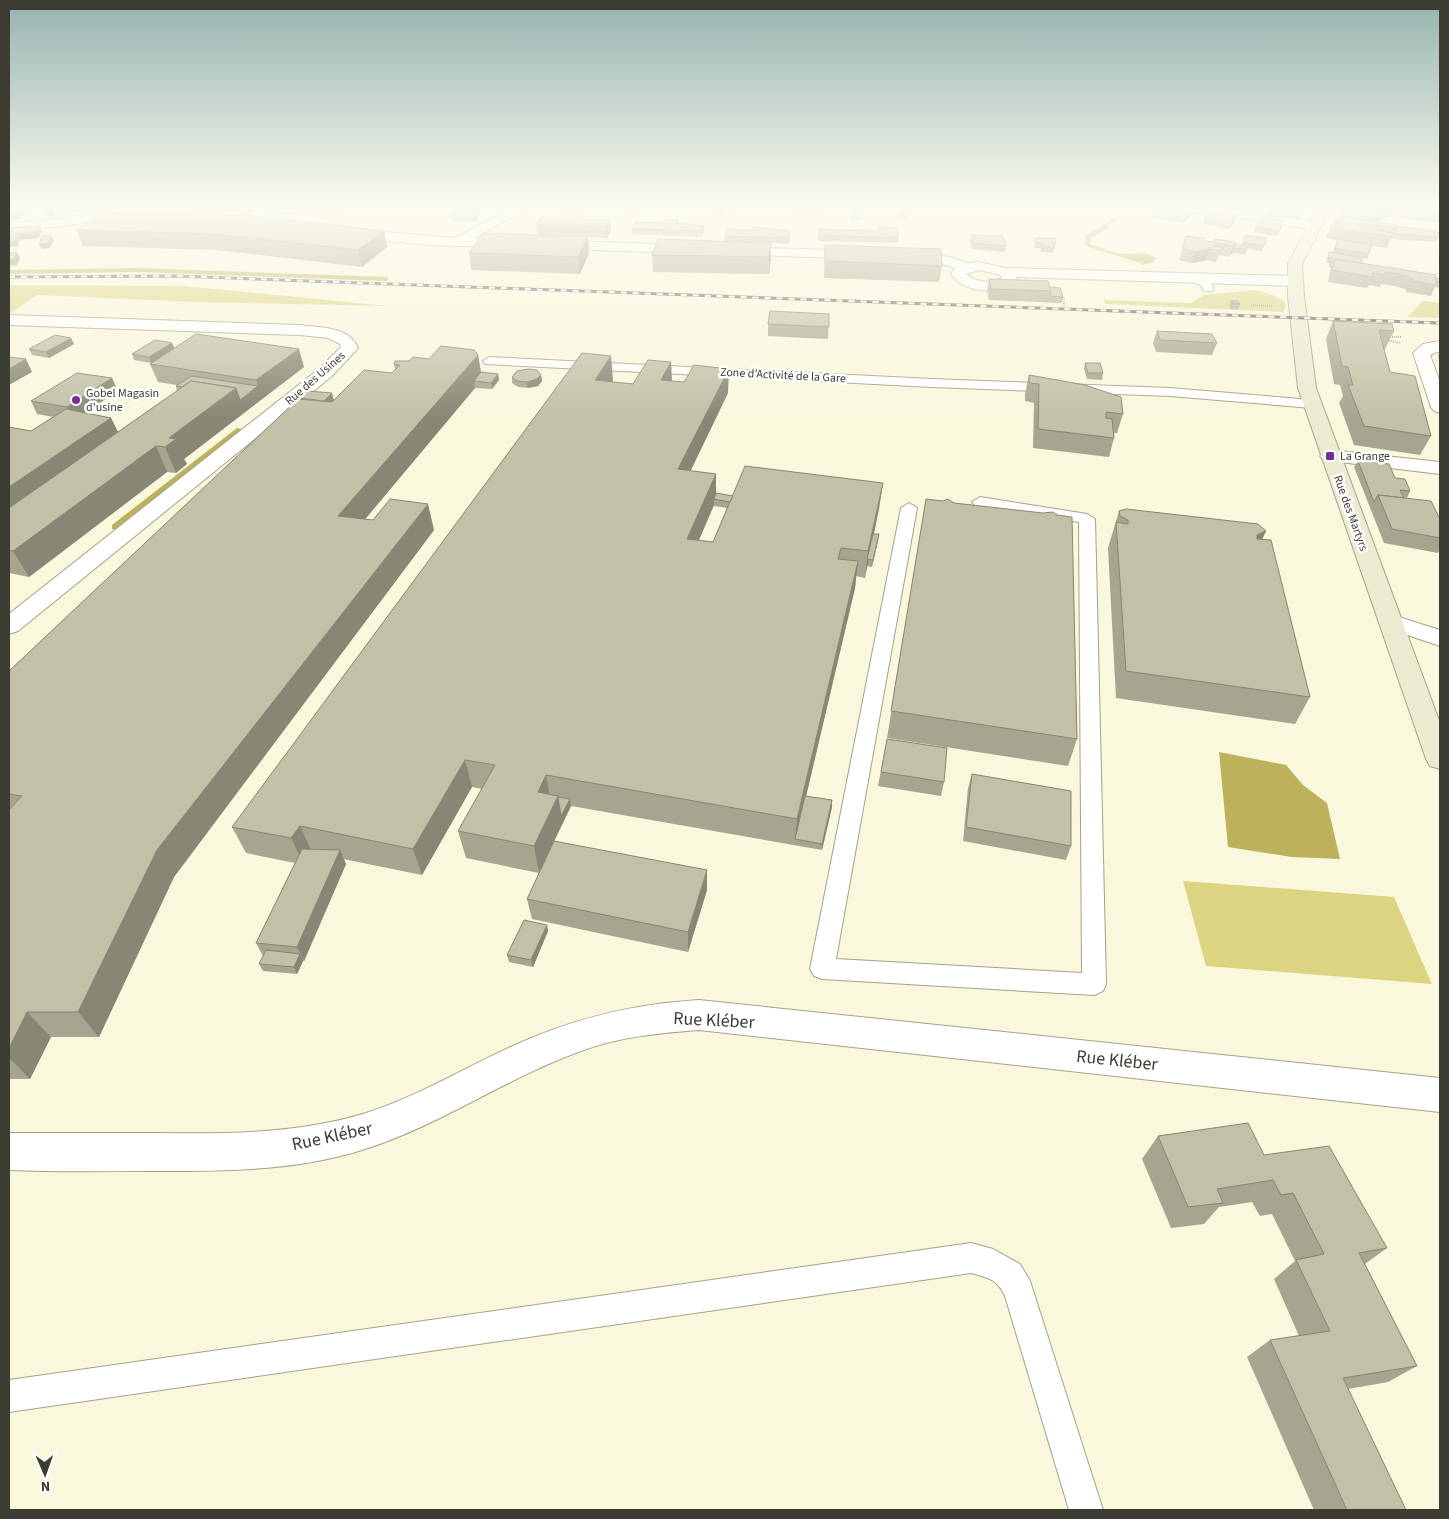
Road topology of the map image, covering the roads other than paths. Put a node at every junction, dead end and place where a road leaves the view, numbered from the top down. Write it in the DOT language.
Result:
graph roads {
  1 [pos="961,278"];
  2 [pos="1003,278"];
  3 [pos="1194,278"];
  4 [pos="1295,278"];
  5 [pos="1295,288"];
  6 [pos="1029,289"];
  7 [pos="1208,289"];
  8 [pos="1065,293"];
  9 [pos="9,320"];
  10 [pos="1440,346"];
  11 [pos="489,361"];
  12 [pos="1312,404"];
  13 [pos="1440,407"];
  14 [pos="1330,456"];
  15 [pos="1440,468"];
  16 [pos="980,502"];
  17 [pos="909,508"];
  18 [pos="1392,622"];
  19 [pos="9,626"];
  20 [pos="1440,638"];
  21 [pos="1440,759"];
  22 [pos="1440,1095"];
  23 [pos="9,1152"];
  24 [pos="9,1396"];
  25 [pos="1086,1510"];
  1 -- 2 [label="street"];
  2 -- 3 [label="street"];
  2 -- 6 [label="street"];
  3 -- 5 [label="street"];
  3 -- 7 [label="lane"];
  4 -- 5 [label="main road, Rue des Martyrs"];
  5 -- 7 [label="street"];
  5 -- 12 [label="main road, Rue des Martyrs"];
  7 -- 8 [label="street"];
  9 -- 19 [label="street, Rue des Usines"];
  10 -- 13 [label="street"];
  11 -- 12 [label="lane, Zone d’Activité de la Gare"];
  12 -- 14 [label="main road, Rue des Martyrs"];
  14 -- 15 [label="street"];
  14 -- 18 [label="main road, Rue des Martyrs"];
  16 -- 17 [label="lane"];
  18 -- 20 [label="street"];
  18 -- 21 [label="main road, Rue des Martyrs"];
  22 -- 23 [label="street, Rue Kléber"];
  24 -- 25 [label="lane"];
}
